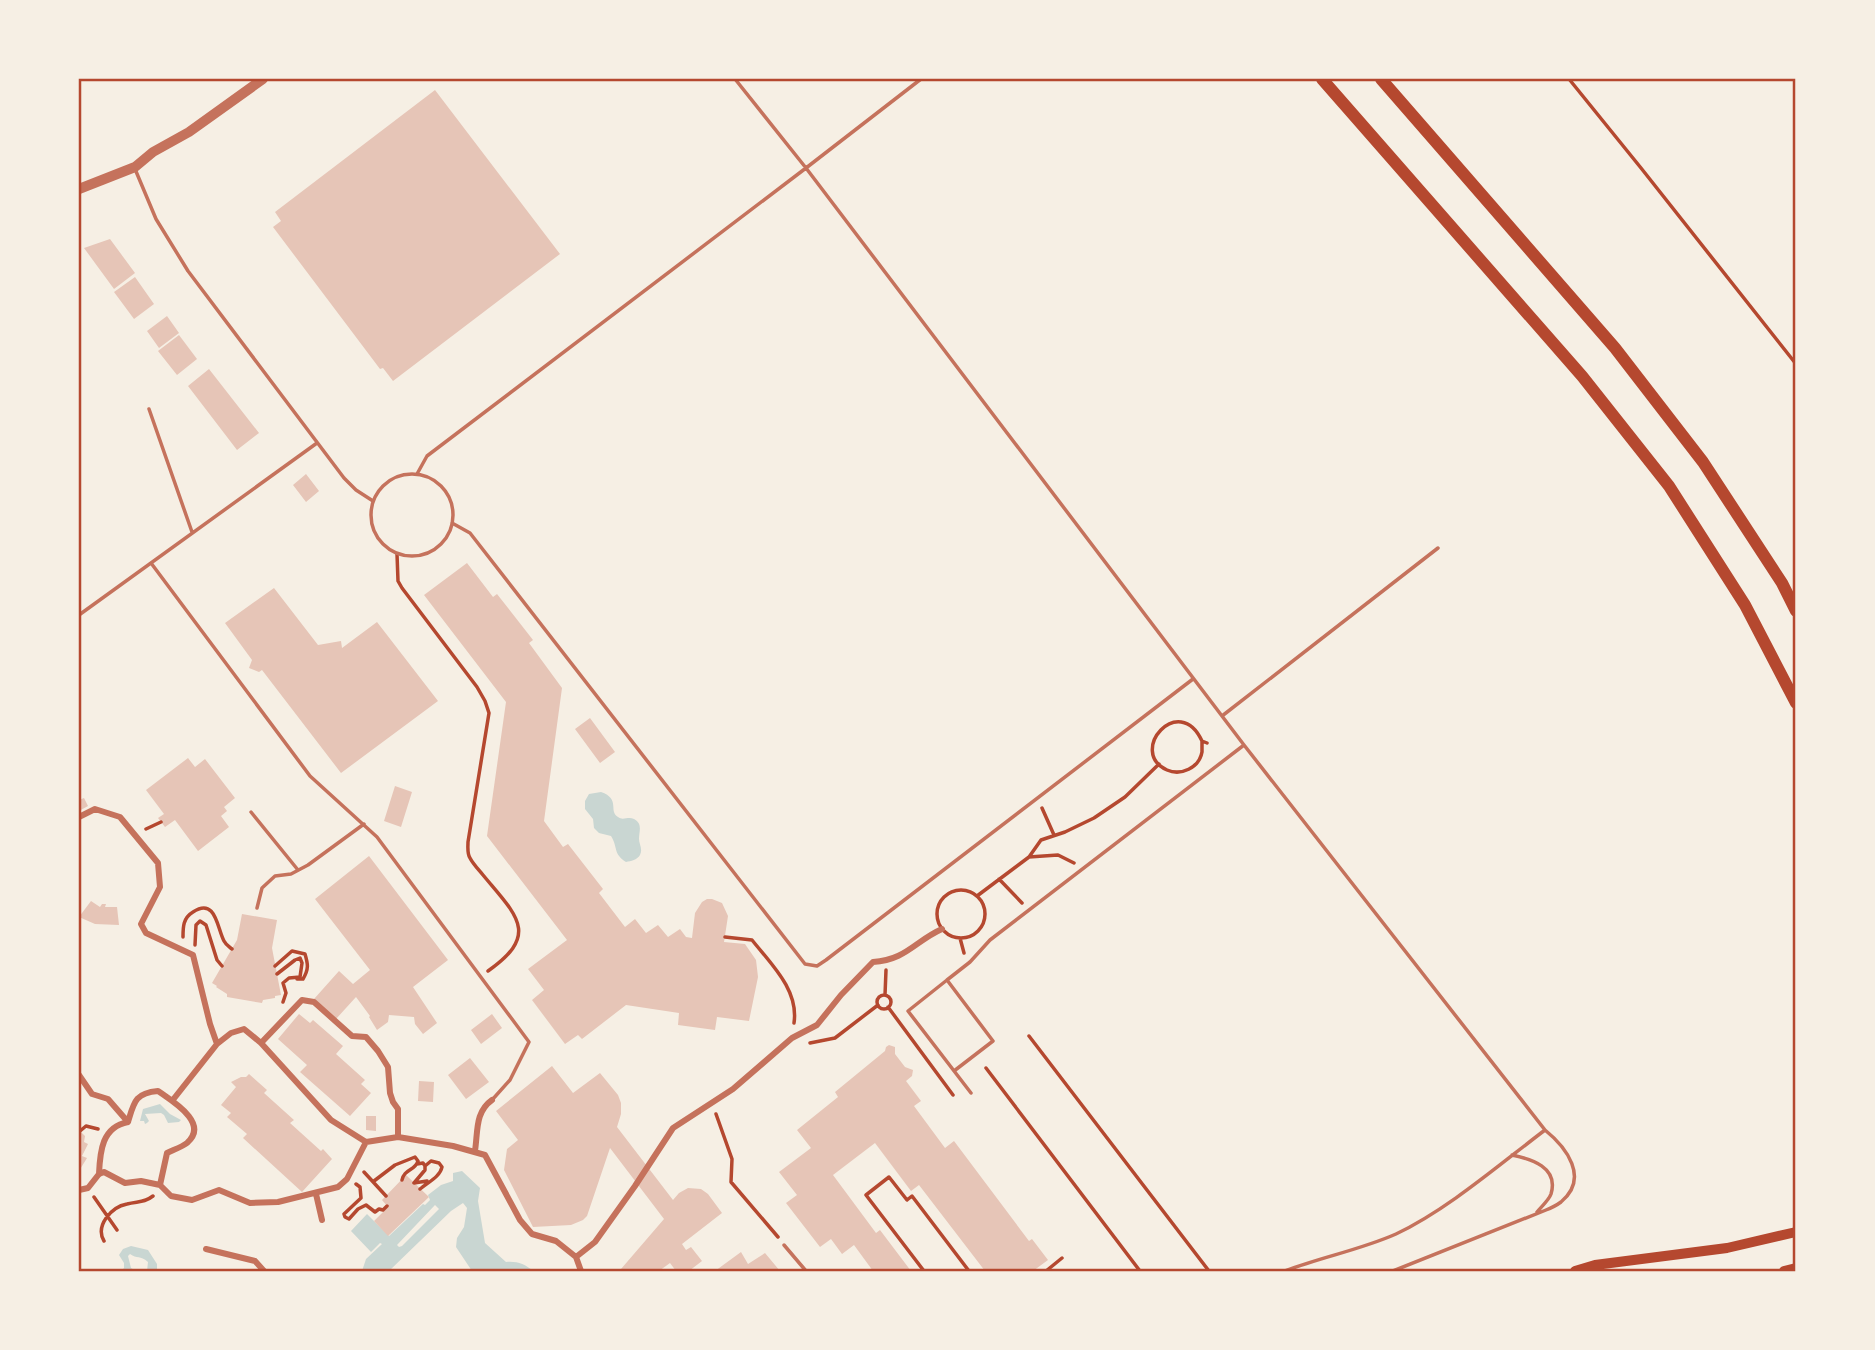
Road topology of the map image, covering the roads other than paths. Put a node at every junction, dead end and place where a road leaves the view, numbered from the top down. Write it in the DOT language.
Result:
graph roads {
  1 [pos="263,79"];
  2 [pos="735,79"];
  3 [pos="921,79"];
  4 [pos="1322,79"];
  5 [pos="1381,79"];
  6 [pos="135,167"];
  7 [pos="806,168"];
  8 [pos="79,189"];
  9 [pos="149,409"];
  10 [pos="317,443"];
  11 [pos="416,474"];
  12 [pos="373,501"];
  13 [pos="452,523"];
  14 [pos="192,533"];
  15 [pos="1438,548"];
  16 [pos="151,563"];
  17 [pos="1796,611"];
  18 [pos="79,615"];
  19 [pos="1194,679"];
  20 [pos="1796,703"];
  21 [pos="1222,716"];
  22 [pos="1244,745"];
  23 [pos="251,812"];
  24 [pos="79,817"];
  25 [pos="364,824"];
  26 [pos="298,870"];
  27 [pos="257,908"];
  28 [pos="942,929"];
  29 [pos="947,980"];
  30 [pos="261,1043"];
  31 [pos="217,1044"];
  32 [pos="954,1070"];
  33 [pos="79,1075"];
  34 [pos="971,1093"];
  35 [pos="492,1100"];
  36 [pos="172,1101"];
  37 [pos="128,1122"];
  38 [pos="1545,1130"];
  39 [pos="398,1137"];
  40 [pos="366,1142"];
  41 [pos="475,1151"];
  42 [pos="1512,1155"];
  43 [pos="99,1174"];
  44 [pos="159,1185"];
  45 [pos="79,1190"];
  46 [pos="316,1194"];
  47 [pos="1536,1214"];
  48 [pos="322,1220"];
  49 [pos="1796,1232"];
  50 [pos="785,1244"];
  51 [pos="206,1249"];
  52 [pos="576,1256"];
  53 [pos="1796,1268"];
  54 [pos="264,1271"];
  55 [pos="581,1271"];
  56 [pos="806,1271"];
  57 [pos="1284,1271"];
  58 [pos="1394,1271"];
  59 [pos="1575,1271"];
  60 [pos="1784,1271"];
  1 -- 6 [label="street"];
  2 -- 7 [label="lane"];
  3 -- 7 [label="lane"];
  4 -- 20 [label="main road"];
  5 -- 17 [label="main road"];
  6 -- 8 [label="street"];
  6 -- 10 [label="lane"];
  7 -- 11 [label="lane"];
  7 -- 19 [label="lane"];
  9 -- 14 [label="lane"];
  10 -- 12 [label="lane"];
  10 -- 14 [label="lane"];
  11 -- 12 [label="lane"];
  11 -- 13 [label="lane"];
  12 -- 13 [label="lane"];
  13 -- 19 [label="lane"];
  14 -- 16 [label="lane"];
  15 -- 21 [label="lane"];
  16 -- 18 [label="lane"];
  16 -- 25 [label="lane"];
  19 -- 21 [label="lane"];
  21 -- 22 [label="lane"];
  22 -- 29 [label="lane"];
  22 -- 38 [label="lane"];
  23 -- 26 [label="lane"];
  24 -- 31 [label="street"];
  25 -- 26 [label="lane"];
  25 -- 35 [label="lane"];
  26 -- 27 [label="lane"];
  28 -- 52 [label="street"];
  29 -- 32 [label="lane"];
  29 -- 32 [label="lane"];
  30 -- 31 [label="street"];
  30 -- 39 [label="street"];
  30 -- 40 [label="street"];
  31 -- 36 [label="street"];
  32 -- 34 [label="lane"];
  33 -- 37 [label="street"];
  35 -- 41 [label="street"];
  36 -- 37 [label="street"];
  36 -- 44 [label="street"];
  37 -- 43 [label="street"];
  38 -- 42 [label="lane"];
  38 -- 47 [label="lane"];
  39 -- 40 [label="street"];
  39 -- 41 [label="street"];
  40 -- 46 [label="street"];
  41 -- 52 [label="street"];
  42 -- 47 [label="lane"];
  42 -- 57 [label="lane"];
  43 -- 44 [label="street"];
  43 -- 45 [label="street"];
  44 -- 46 [label="street"];
  46 -- 48 [label="street"];
  47 -- 58 [label="lane"];
  49 -- 59 [label="main road"];
  50 -- 56 [label="lane"];
  51 -- 54 [label="street"];
  52 -- 55 [label="street"];
  53 -- 60 [label="main road"];
}
